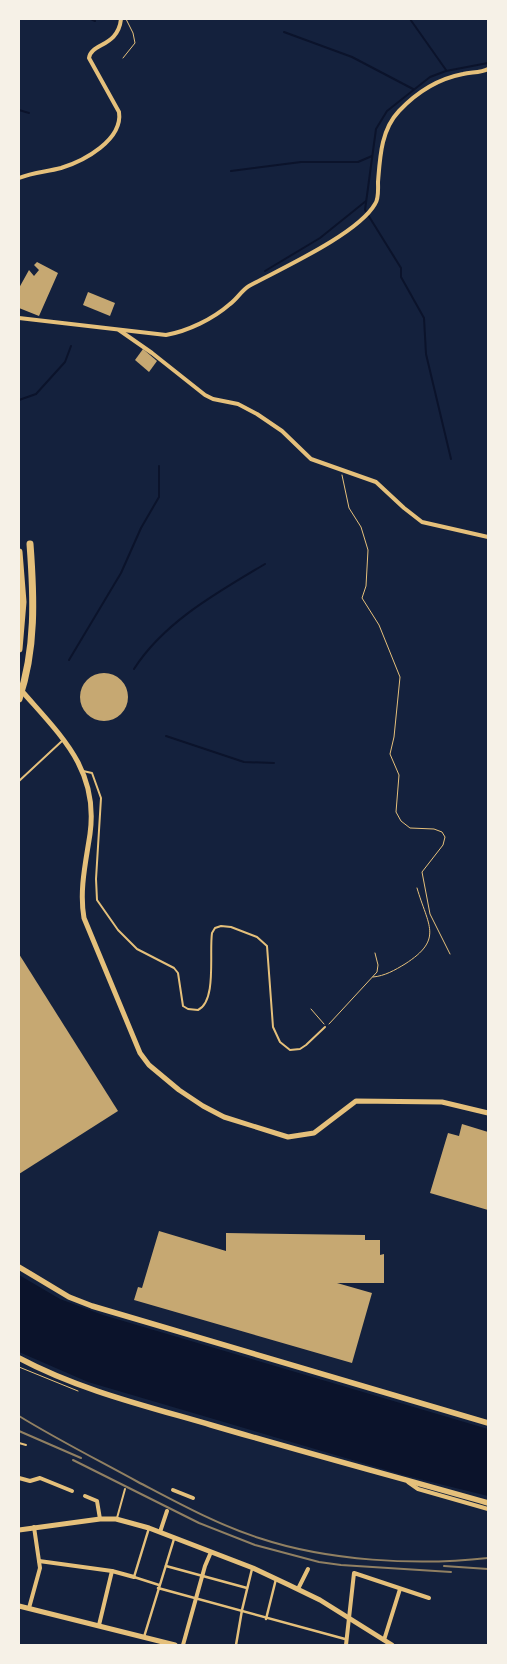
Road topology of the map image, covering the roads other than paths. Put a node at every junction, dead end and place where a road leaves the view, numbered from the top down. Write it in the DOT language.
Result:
graph roads {
  1 [pos="121,19"];
  2 [pos="488,68"];
  3 [pos="19,178"];
  4 [pos="19,318"];
  5 [pos="119,330"];
  6 [pos="488,537"];
  7 [pos="30,544"];
  8 [pos="19,552"];
  9 [pos="19,648"];
  10 [pos="19,688"];
  11 [pos="19,699"];
  12 [pos="63,739"];
  13 [pos="83,771"];
  14 [pos="19,781"];
  15 [pos="325,1027"];
  16 [pos="488,1113"];
  17 [pos="19,1267"];
  18 [pos="19,1358"];
  19 [pos="488,1423"];
  20 [pos="19,1443"];
  21 [pos="26,1445"];
  22 [pos="19,1478"];
  23 [pos="408,1482"];
  24 [pos="72,1490"];
  25 [pos="125,1490"];
  26 [pos="173,1490"];
  27 [pos="85,1496"];
  28 [pos="193,1498"];
  29 [pos="488,1503"];
  30 [pos="488,1509"];
  31 [pos="167,1511"];
  32 [pos="100,1519"];
  33 [pos="116,1519"];
  34 [pos="32,1526"];
  35 [pos="149,1528"];
  36 [pos="19,1530"];
  37 [pos="160,1532"];
  38 [pos="174,1538"];
  39 [pos="211,1552"];
  40 [pos="39,1561"];
  41 [pos="166,1566"];
  42 [pos="253,1568"];
  43 [pos="308,1569"];
  44 [pos="112,1571"];
  45 [pos="202,1575"];
  46 [pos="134,1577"];
  47 [pos="276,1579"];
  48 [pos="159,1586"];
  49 [pos="247,1588"];
  50 [pos="400,1588"];
  51 [pos="298,1589"];
  52 [pos="196,1598"];
  53 [pos="429,1598"];
  54 [pos="19,1606"];
  55 [pos="30,1608"];
  56 [pos="242,1610"];
  57 [pos="266,1619"];
  58 [pos="348,1619"];
  59 [pos="99,1625"];
  60 [pos="144,1637"];
  61 [pos="345,1639"];
  62 [pos="384,1640"];
  63 [pos="175,1645"];
  64 [pos="183,1645"];
  65 [pos="236,1645"];
  66 [pos="346,1645"];
  67 [pos="392,1645"];
  1 -- 3 [label="street"];
  2 -- 5 [label="street"];
  4 -- 5 [label="street"];
  5 -- 6 [label="street"];
  7 -- 11 [label="highway"];
  8 -- 9 [label="highway"];
  10 -- 12 [label="main road"];
  12 -- 13 [label="main road"];
  12 -- 14 [label="lane"];
  13 -- 15 [label="lane"];
  13 -- 16 [label="main road"];
  17 -- 19 [label="main road"];
  18 -- 23 [label="main road"];
  20 -- 21 [label="lane"];
  22 -- 24 [label="street"];
  23 -- 29 [label="main road"];
  23 -- 30 [label="street"];
  25 -- 33 [label="lane"];
  26 -- 28 [label="street"];
  27 -- 32 [label="street"];
  31 -- 37 [label="street"];
  32 -- 33 [label="main road"];
  32 -- 34 [label="main road"];
  33 -- 35 [label="main road"];
  34 -- 36 [label="main road"];
  34 -- 40 [label="street"];
  35 -- 37 [label="main road"];
  35 -- 46 [label="street"];
  37 -- 38 [label="main road"];
  38 -- 39 [label="main road"];
  38 -- 41 [label="street"];
  39 -- 42 [label="main road"];
  39 -- 45 [label="street"];
  40 -- 44 [label="street"];
  40 -- 55 [label="street"];
  41 -- 45 [label="street"];
  41 -- 48 [label="street"];
  42 -- 47 [label="main road"];
  42 -- 49 [label="street"];
  43 -- 51 [label="street"];
  44 -- 46 [label="street"];
  44 -- 59 [label="street"];
  45 -- 49 [label="street"];
  45 -- 52 [label="street"];
  46 -- 48 [label="street"];
  47 -- 51 [label="main road"];
  47 -- 57 [label="street"];
  48 -- 52 [label="street"];
  48 -- 60 [label="street"];
  49 -- 56 [label="street"];
  50 -- 53 [label="street"];
  50 -- 58 [label="street"];
  50 -- 62 [label="street"];
  51 -- 58 [label="main road"];
  52 -- 56 [label="street"];
  52 -- 64 [label="street"];
  54 -- 55 [label="main road"];
  55 -- 59 [label="main road"];
  56 -- 57 [label="street"];
  56 -- 65 [label="street"];
  57 -- 61 [label="street"];
  58 -- 61 [label="street"];
  58 -- 62 [label="main road"];
  59 -- 60 [label="main road"];
  60 -- 63 [label="main road"];
  61 -- 66 [label="street"];
  62 -- 67 [label="main road"];
}
